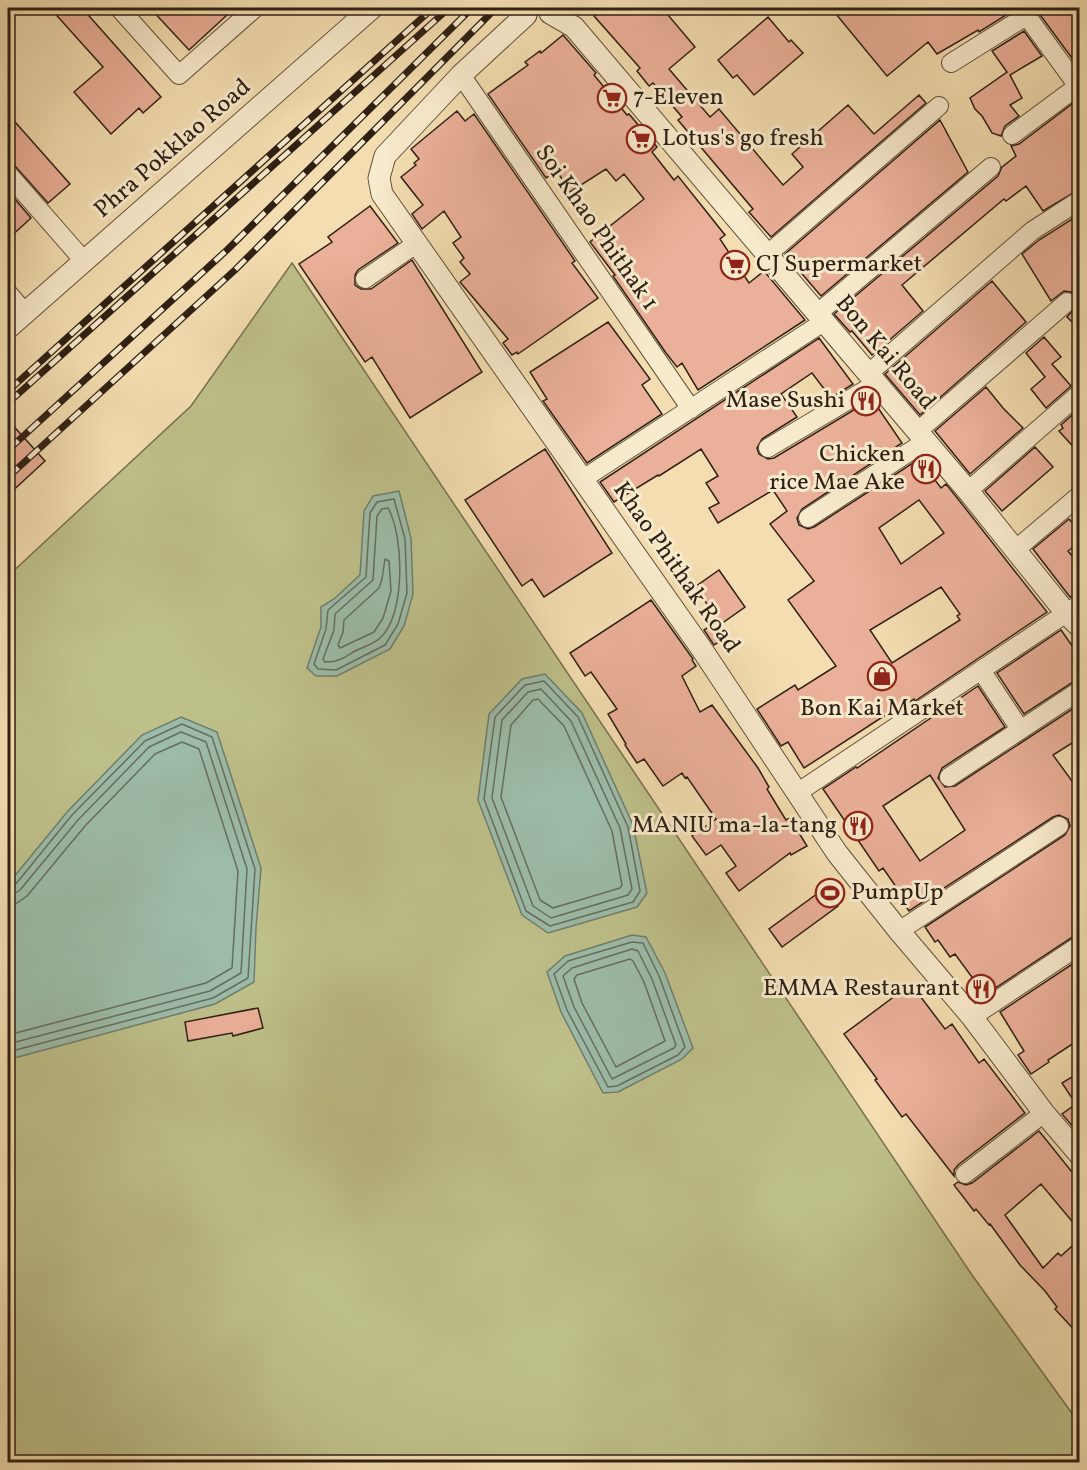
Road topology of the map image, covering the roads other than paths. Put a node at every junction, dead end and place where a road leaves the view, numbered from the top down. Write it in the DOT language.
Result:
graph roads {
  1 [pos="119,8"];
  2 [pos="255,8"];
  3 [pos="372,8"];
  4 [pos="551,10"];
  5 [pos="524,11"];
  6 [pos="1023,12"];
  7 [pos="951,63"];
  8 [pos="460,75"];
  9 [pos="1079,88"];
  10 [pos="939,106"];
  11 [pos="1012,135"];
  12 [pos="991,167"];
  13 [pos="8,174"];
  14 [pos="1080,200"];
  15 [pos="416,244"];
  16 [pos="768,254"];
  17 [pos="84,261"];
  18 [pos="365,279"];
  19 [pos="8,293"];
  20 [pos="1067,302"];
  21 [pos="25,313"];
  22 [pos="821,317"];
  23 [pos="8,328"];
  24 [pos="873,378"];
  25 [pos="1080,393"];
  26 [pos="691,410"];
  27 [pos="922,436"];
  28 [pos="768,448"];
  29 [pos="583,479"];
  30 [pos="968,490"];
  31 [pos="1080,495"];
  32 [pos="808,518"];
  33 [pos="1016,549"];
  34 [pos="1075,615"];
  35 [pos="981,670"];
  36 [pos="1080,690"];
  37 [pos="1020,729"];
  38 [pos="949,777"];
  39 [pos="797,793"];
  40 [pos="1059,826"];
  41 [pos="899,932"];
  42 [pos="1080,945"];
  43 [pos="972,1017"];
  44 [pos="1044,1113"];
  45 [pos="1080,1155"];
  46 [pos="965,1174"];
  1 -- 2 [label="street"];
  3 -- 17 [label="street, Phra Pokklao Road"];
  4 -- 5 [label="street"];
  4 -- 16 [label="street, Bon Kai Road"];
  5 -- 8 [label="street, Khao Phithak Road"];
  6 -- 7 [label="street"];
  6 -- 9 [label="street"];
  8 -- 15 [label="street, Khao Phithak Road"];
  8 -- 26 [label="street, Soi Khao Phithak 1"];
  9 -- 11 [label="street"];
  10 -- 16 [label="street"];
  12 -- 22 [label="street"];
  13 -- 17 [label="street"];
  14 -- 24 [label="street"];
  15 -- 18 [label="street"];
  15 -- 29 [label="street, Khao Phithak Road"];
  16 -- 22 [label="street, Bon Kai Road"];
  17 -- 21 [label="street, Phra Pokklao Road"];
  19 -- 21 [label="street"];
  20 -- 27 [label="street"];
  21 -- 23 [label="street, Phra Pokklao Road"];
  22 -- 24 [label="street, Bon Kai Road"];
  22 -- 26 [label="street"];
  24 -- 27 [label="street, Bon Kai Road"];
  24 -- 28 [label="street"];
  25 -- 30 [label="street"];
  26 -- 29 [label="street"];
  27 -- 30 [label="street, Bon Kai Road"];
  27 -- 32 [label="street"];
  29 -- 39 [label="street, Khao Phithak Road"];
  30 -- 33 [label="street, Bon Kai Road"];
  31 -- 33 [label="street"];
  33 -- 34 [label="street, Bon Kai Road"];
  34 -- 35 [label="street"];
  35 -- 37 [label="street"];
  35 -- 39 [label="street"];
  36 -- 37 [label="street"];
  37 -- 38 [label="street"];
  39 -- 41 [label="street, Khao Phithak Road"];
  40 -- 41 [label="street"];
  41 -- 43 [label="street, Khao Phithak Road"];
  42 -- 43 [label="street"];
  43 -- 44 [label="street, Khao Phithak Road"];
  44 -- 45 [label="street, Khao Phithak Road"];
  44 -- 46 [label="street"];
}
